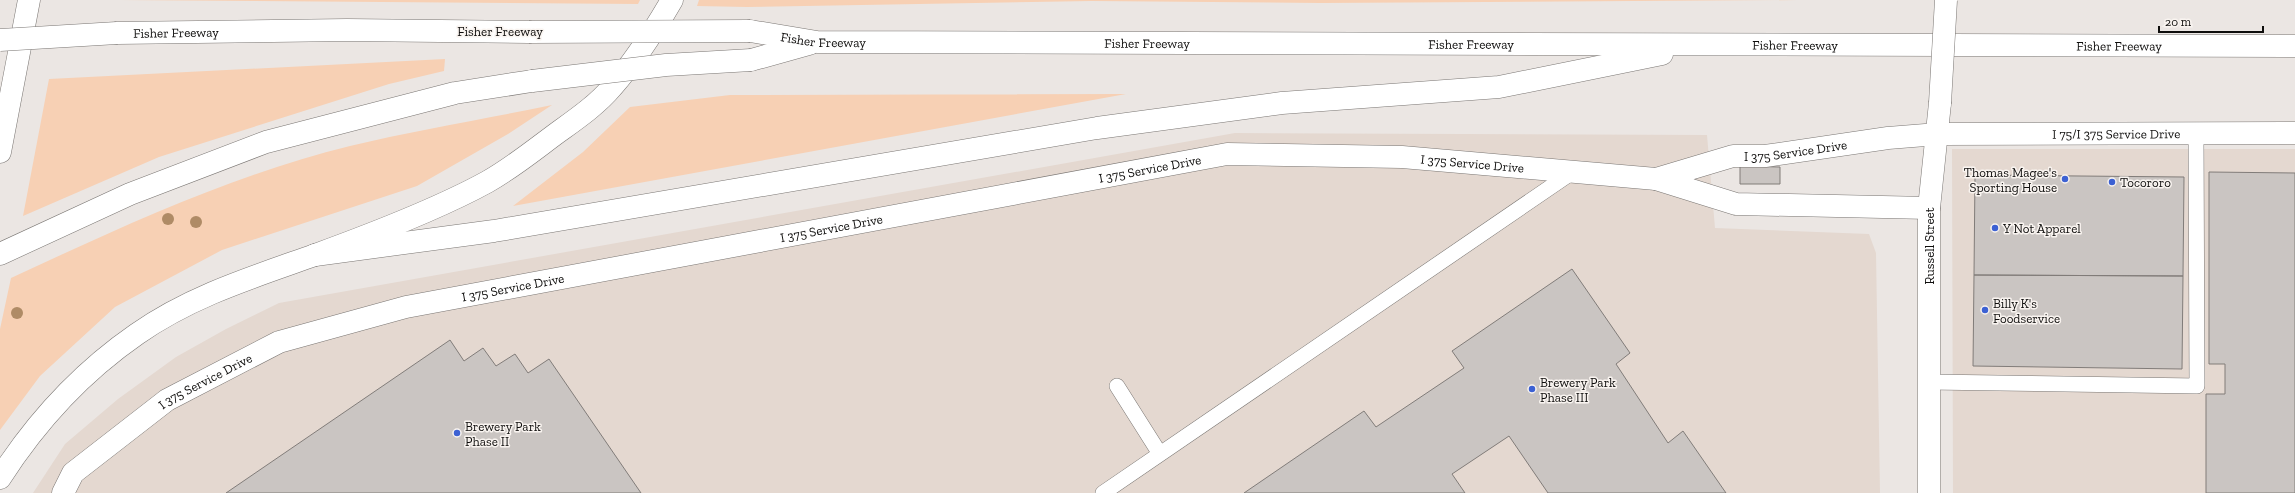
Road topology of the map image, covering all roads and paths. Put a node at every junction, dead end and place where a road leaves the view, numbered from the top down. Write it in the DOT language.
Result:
graph roads {
  1 [pos="29,0"];
  2 [pos="672,0"];
  3 [pos="1946,0"];
  4 [pos="0,32"];
  5 [pos="117,33"];
  6 [pos="0,40"];
  7 [pos="817,42"];
  8 [pos="1709,45"];
  9 [pos="2295,46"];
  10 [pos="2196,133"];
  11 [pos="2295,133"];
  12 [pos="1938,134"];
  13 [pos="0,152"];
  14 [pos="1574,171"];
  15 [pos="1656,179"];
  16 [pos="1929,208"];
  17 [pos="0,254"];
  18 [pos="316,255"];
  19 [pos="1929,382"];
  20 [pos="1117,386"];
  21 [pos="1160,454"];
  22 [pos="0,478"];
  23 [pos="63,493"];
  24 [pos="1103,493"];
  25 [pos="1929,493"];
  1 -- 13 [label="main road"];
  2 -- 18 [label="main road"];
  3 -- 12 [label="main road, Russell Street, bridge"];
  4 -- 5 [label="main road, Fisher Freeway, bridge"];
  5 -- 6 [label="main road, bridge"];
  5 -- 7 [label="main road, Fisher Freeway, bridge"];
  7 -- 8 [label="main road, Fisher Freeway"];
  7 -- 17 [label="main road, bridge"];
  8 -- 9 [label="main road, Fisher Freeway"];
  8 -- 18 [label="main road"];
  10 -- 11 [label="main road, I 75/I 375 Service Drive"];
  10 -- 12 [label="main road, I 75/I 375 Service Drive"];
  10 -- 19 [label="lane"];
  12 -- 15 [label="main road, I 375 Service Drive"];
  12 -- 16 [label="main road, Russell Street"];
  14 -- 15 [label="main road, I 375 Service Drive"];
  14 -- 21 [label="lane"];
  14 -- 23 [label="main road, I 375 Service Drive"];
  15 -- 16 [label="main road, I 375 Service Drive"];
  16 -- 19 [label="main road, Russell Street"];
  18 -- 22 [label="main road"];
  19 -- 25 [label="main road, Russell Street"];
  20 -- 21 [label="lane"];
  21 -- 24 [label="lane"];
}
